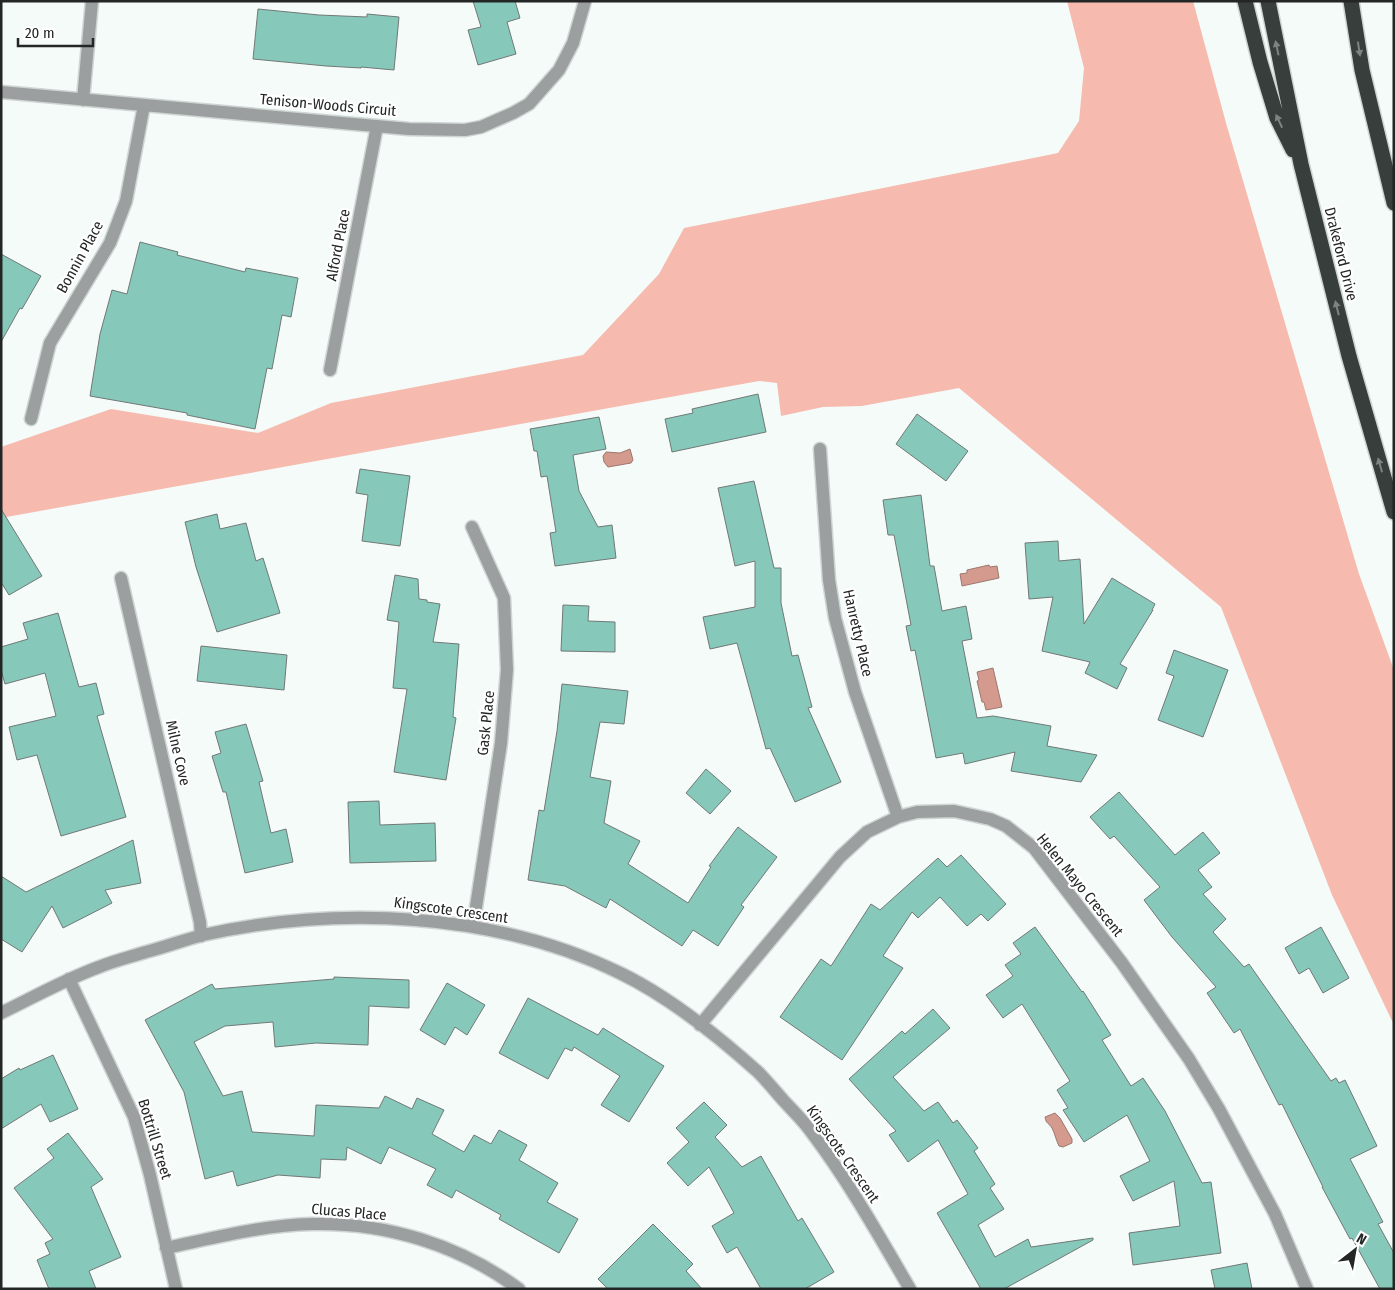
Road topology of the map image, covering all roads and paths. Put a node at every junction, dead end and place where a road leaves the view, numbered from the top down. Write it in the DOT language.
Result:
graph roads {
  1 [pos="92,1"];
  2 [pos="585,1"];
  3 [pos="1245,1"];
  4 [pos="1268,1"];
  5 [pos="1351,1"];
  6 [pos="1,92"];
  7 [pos="83,100"];
  8 [pos="144,105"];
  9 [pos="377,126"];
  10 [pos="1301,164"];
  11 [pos="1394,203"];
  12 [pos="330,370"];
  13 [pos="31,419"];
  14 [pos="820,449"];
  15 [pos="1394,512"];
  16 [pos="472,527"];
  17 [pos="121,578"];
  18 [pos="898,817"];
  19 [pos="473,927"];
  20 [pos="201,936"];
  21 [pos="69,979"];
  22 [pos="1,1013"];
  23 [pos="700,1025"];
  24 [pos="166,1248"];
  25 [pos="176,1289"];
  26 [pos="519,1289"];
  27 [pos="910,1289"];
  28 [pos="1308,1289"];
  1 -- 7 [label="street"];
  2 -- 9 [label="street, Tenison-Woods Circuit"];
  10 -- 3 [label="highway, one-way"];
  10 -- 4 [label="highway, Drakeford Drive, one-way"];
  5 -- 11 [label="highway, one-way"];
  6 -- 7 [label="street, Tenison-Woods Circuit"];
  7 -- 8 [label="street, Tenison-Woods Circuit"];
  8 -- 9 [label="street, Tenison-Woods Circuit"];
  8 -- 13 [label="street, Bonnin Place"];
  9 -- 12 [label="street, Alford Place"];
  15 -- 10 [label="highway, Drakeford Drive, one-way"];
  14 -- 18 [label="street, Hanretty Place"];
  16 -- 19 [label="street, Gask Place"];
  17 -- 20 [label="street, Milne Cove"];
  18 -- 23 [label="street, Helen Mayo Crescent"];
  18 -- 28 [label="street, Helen Mayo Crescent"];
  19 -- 20 [label="street, Kingscote Crescent"];
  19 -- 23 [label="street, Kingscote Crescent"];
  20 -- 21 [label="street, Kingscote Crescent"];
  21 -- 22 [label="street, Kingscote Crescent"];
  21 -- 24 [label="street, Bottrill Street"];
  23 -- 27 [label="street, Kingscote Crescent"];
  24 -- 25 [label="street, Bottrill Street"];
  24 -- 26 [label="street, Clucas Place"];
}
